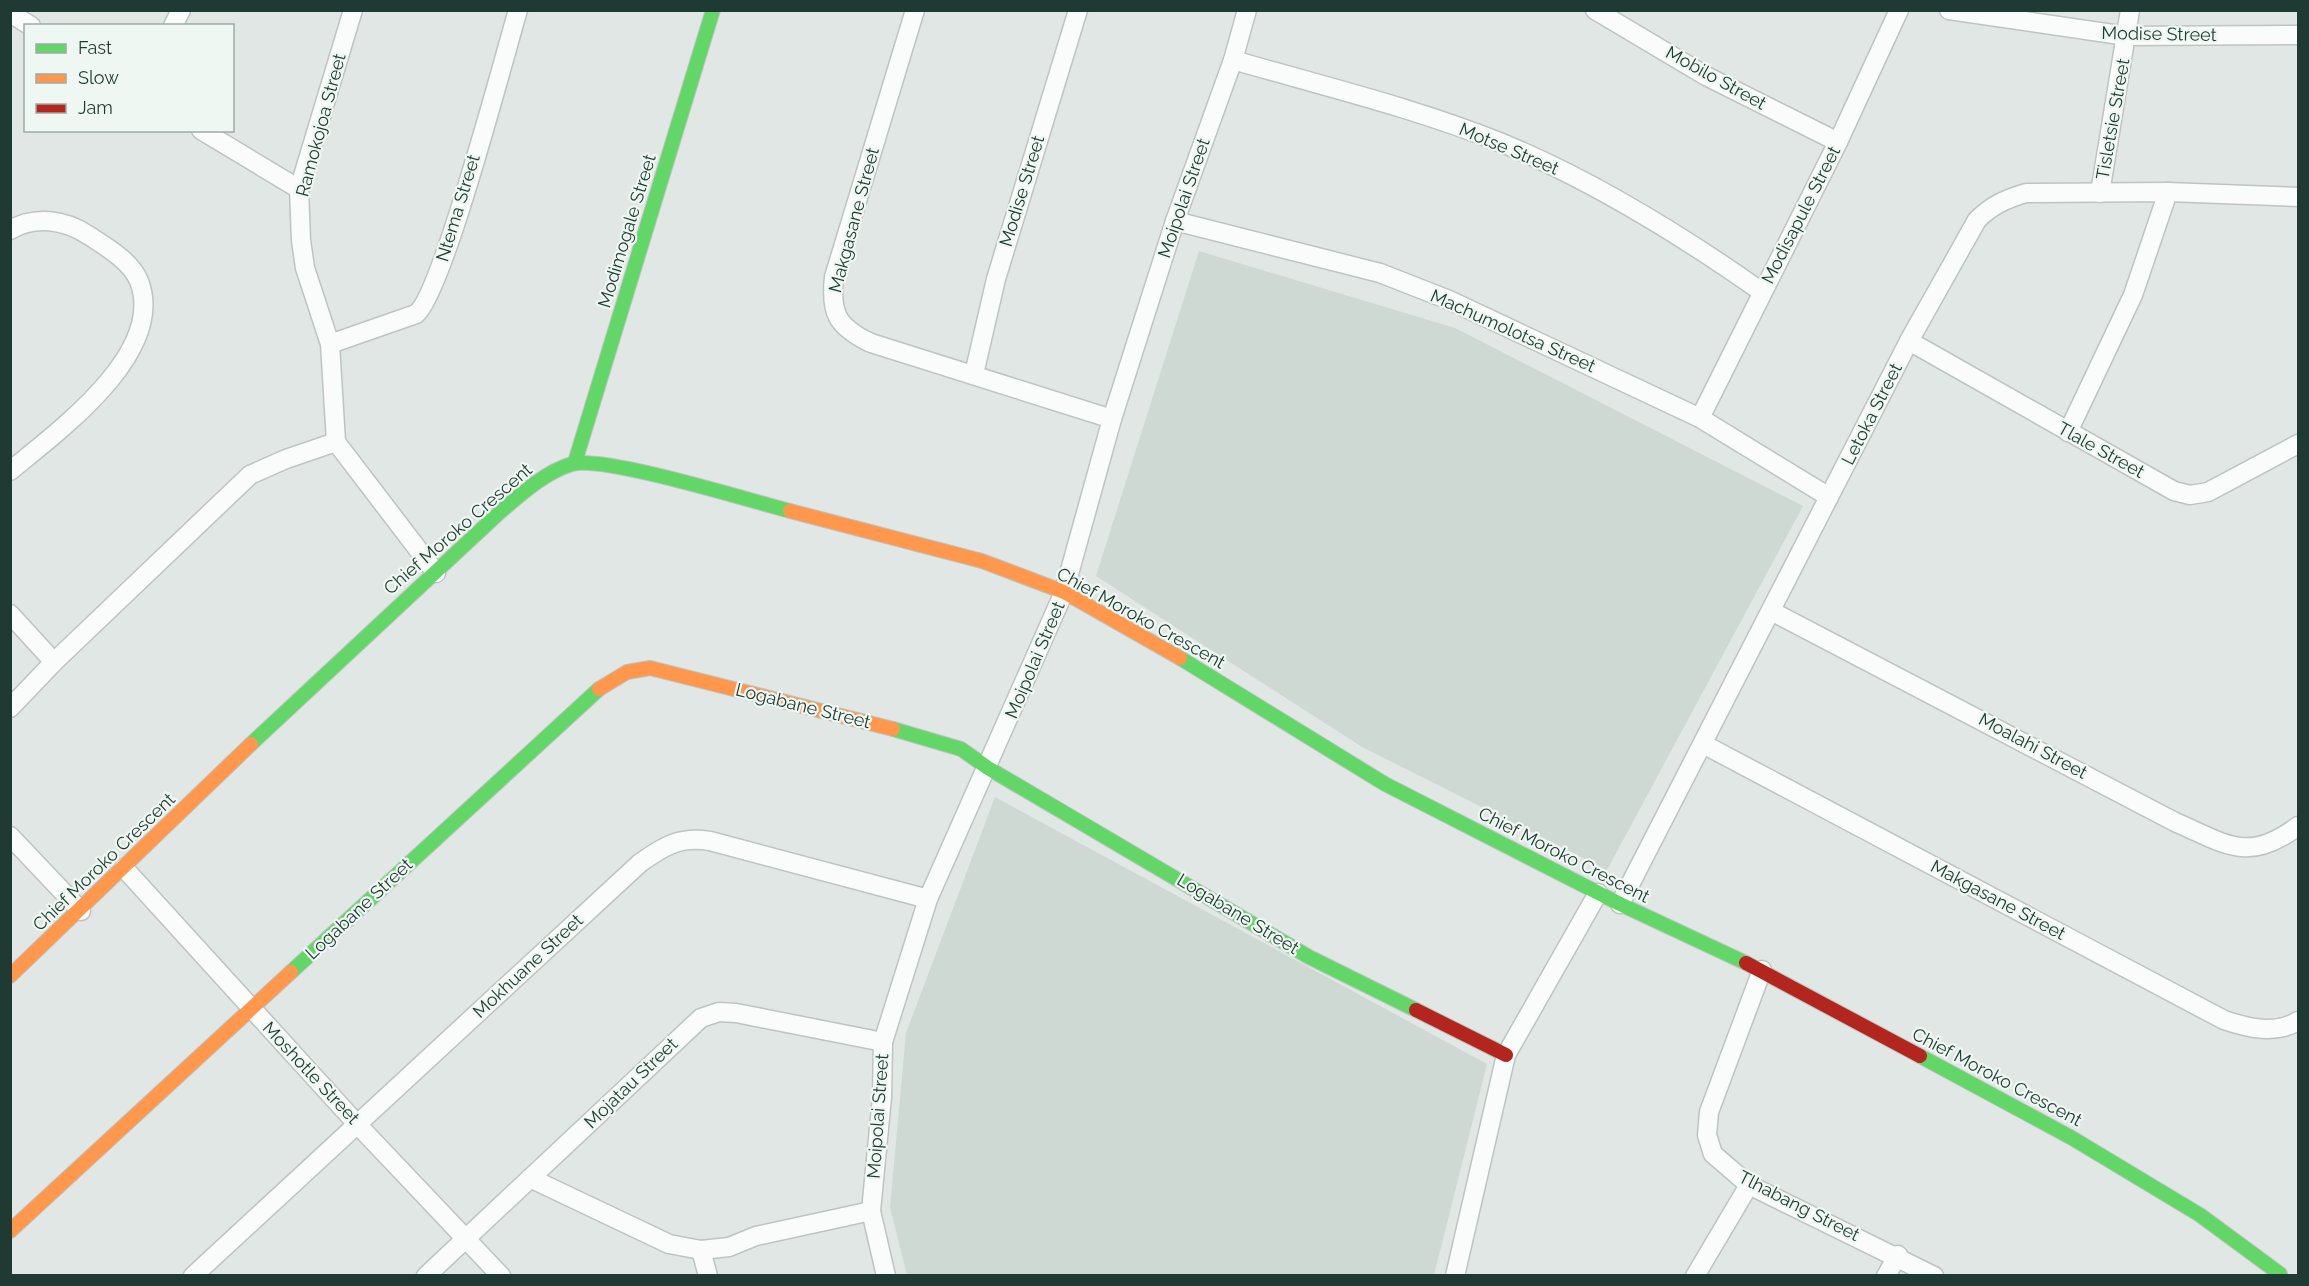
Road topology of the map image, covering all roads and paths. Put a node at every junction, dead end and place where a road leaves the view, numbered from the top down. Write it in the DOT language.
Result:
graph roads {
  1 [pos="181,10"];
  2 [pos="353,10"];
  3 [pos="518,10"];
  4 [pos="714,10"];
  5 [pos="915,10"];
  6 [pos="1078,10"];
  7 [pos="1247,10"];
  8 [pos="1595,10"];
  9 [pos="1899,10"];
  10 [pos="1949,10"];
  11 [pos="2130,10"];
  12 [pos="10,13"];
  13 [pos="28,24"];
  14 [pos="174,24"];
  15 [pos="2298,35"];
  16 [pos="2127,36"];
  17 [pos="1233,60"];
  18 [pos="204,132"];
  19 [pos="1838,142"];
  20 [pos="299,189"];
  21 [pos="2168,192"];
  22 [pos="2100,193"];
  23 [pos="2298,197"];
  24 [pos="1175,221"];
  25 [pos="10,230"];
  26 [pos="1762,292"];
  27 [pos="1909,341"];
  28 [pos="330,344"];
  29 [pos="974,374"];
  30 [pos="1700,418"];
  31 [pos="1112,419"];
  32 [pos="2068,432"];
  33 [pos="336,442"];
  34 [pos="2298,444"];
  35 [pos="575,462"];
  36 [pos="10,471"];
  37 [pos="1829,497"];
  38 [pos="436,573"];
  39 [pos="1064,592"];
  40 [pos="1771,611"];
  41 [pos="10,614"];
  42 [pos="54,662"];
  43 [pos="10,708"];
  44 [pos="1703,744"];
  45 [pos="988,768"];
  46 [pos="2298,826"];
  47 [pos="10,836"];
  48 [pos="124,868"];
  49 [pos="1598,893"];
  50 [pos="928,899"];
  51 [pos="1620,904"];
  52 [pos="81,911"];
  53 [pos="1762,970"];
  54 [pos="10,976"];
  55 [pos="252,1009"];
  56 [pos="2298,1021"];
  57 [pos="883,1042"];
  58 [pos="1506,1055"];
  59 [pos="357,1124"];
  60 [pos="530,1178"];
  61 [pos="1749,1185"];
  62 [pos="871,1211"];
  63 [pos="10,1232"];
  64 [pos="467,1238"];
  65 [pos="701,1250"];
  66 [pos="1898,1256"];
  67 [pos="2292,1264"];
  68 [pos="193,1275"];
  69 [pos="426,1275"];
  70 [pos="501,1275"];
  71 [pos="708,1275"];
  72 [pos="886,1275"];
  73 [pos="1455,1275"];
  74 [pos="1695,1275"];
  75 [pos="1886,1275"];
  76 [pos="1934,1275"];
  77 [pos="2279,1275"];
  1 -- 14 [label="street"];
  2 -- 20 [label="street, Ramokojoa Street"];
  3 -- 28 [label="street, Ntema Street"];
  4 -- 35 [label="street, Modimogale Street"];
  5 -- 29 [label="street, Makgasane Street"];
  6 -- 29 [label="street, Modise Street"];
  7 -- 17 [label="street, Moipolai Street"];
  8 -- 19 [label="street, Mobilo Street"];
  9 -- 19 [label="street, Modisapule Street"];
  10 -- 16 [label="street, Modise Street"];
  11 -- 16 [label="street, Tisletsie Street"];
  12 -- 13 [label="street"];
  15 -- 16 [label="street, Modise Street"];
  16 -- 22 [label="street, Tisletsie Street"];
  17 -- 24 [label="street, Moipolai Street"];
  17 -- 26 [label="street, Motse Street"];
  18 -- 20 [label="street"];
  19 -- 26 [label="street, Modisapule Street"];
  20 -- 28 [label="street, Ramokojoa Street"];
  21 -- 22 [label="street, Letoka Street"];
  21 -- 23 [label="street, Letoka Street"];
  21 -- 32 [label="street"];
  22 -- 27 [label="street, Letoka Street"];
  24 -- 30 [label="street, Machumolotsa Street"];
  24 -- 31 [label="street, Moipolai Street"];
  25 -- 36 [label="street"];
  26 -- 30 [label="street, Modisapule Street"];
  27 -- 32 [label="street, Tlale Street"];
  27 -- 37 [label="street, Letoka Street"];
  28 -- 33 [label="street, Ramokojoa Street"];
  29 -- 31 [label="street, Makgasane Street"];
  30 -- 37 [label="street, Machumolotsa Street"];
  31 -- 39 [label="street, Moipolai Street"];
  32 -- 34 [label="street, Tlale Street"];
  33 -- 38 [label="street"];
  33 -- 42 [label="street"];
  35 -- 38 [label="street, Chief Moroko Crescent"];
  35 -- 39 [label="street, Chief Moroko Crescent"];
  37 -- 40 [label="street, Letoka Street"];
  38 -- 48 [label="street, Chief Moroko Crescent"];
  39 -- 45 [label="street, Moipolai Street"];
  39 -- 49 [label="street, Chief Moroko Crescent"];
  40 -- 44 [label="street, Letoka Street"];
  40 -- 46 [label="street, Moalahi Street"];
  41 -- 42 [label="street"];
  42 -- 43 [label="street"];
  44 -- 51 [label="street, Letoka Street"];
  44 -- 56 [label="street, Makgasane Street"];
  45 -- 50 [label="street, Moipolai Street"];
  45 -- 55 [label="street, Logabane Street"];
  45 -- 58 [label="street, Logabane Street"];
  47 -- 52 [label="street"];
  48 -- 52 [label="street, Chief Moroko Crescent"];
  48 -- 55 [label="street, Moshotle Street"];
  49 -- 51 [label="street, Chief Moroko Crescent"];
  49 -- 58 [label="street"];
  50 -- 57 [label="street, Moipolai Street"];
  50 -- 59 [label="street, Mokhuane Street"];
  51 -- 53 [label="street, Chief Moroko Crescent"];
  52 -- 54 [label="street, Chief Moroko Crescent"];
  53 -- 61 [label="street, Tlhabang Street"];
  53 -- 77 [label="street, Chief Moroko Crescent"];
  55 -- 59 [label="street, Moshotle Street"];
  55 -- 63 [label="street, Logabane Street"];
  57 -- 60 [label="street, Mojatau Street"];
  57 -- 62 [label="street, Moipolai Street"];
  58 -- 73 [label="street"];
  59 -- 64 [label="street, Moshotle Street"];
  59 -- 68 [label="street, Mokhuane Street"];
  60 -- 64 [label="street, Mojatau Street"];
  60 -- 65 [label="street"];
  61 -- 66 [label="street, Tlhabang Street"];
  61 -- 74 [label="street"];
  62 -- 65 [label="street"];
  62 -- 72 [label="street, Moipolai Street"];
  64 -- 69 [label="street, Mojatau Street"];
  64 -- 70 [label="street, Moshotle Street"];
  65 -- 71 [label="street"];
  66 -- 75 [label="street"];
  66 -- 76 [label="street, Tlhabang Street"];
  67 -- 77 [label="street"];
}
